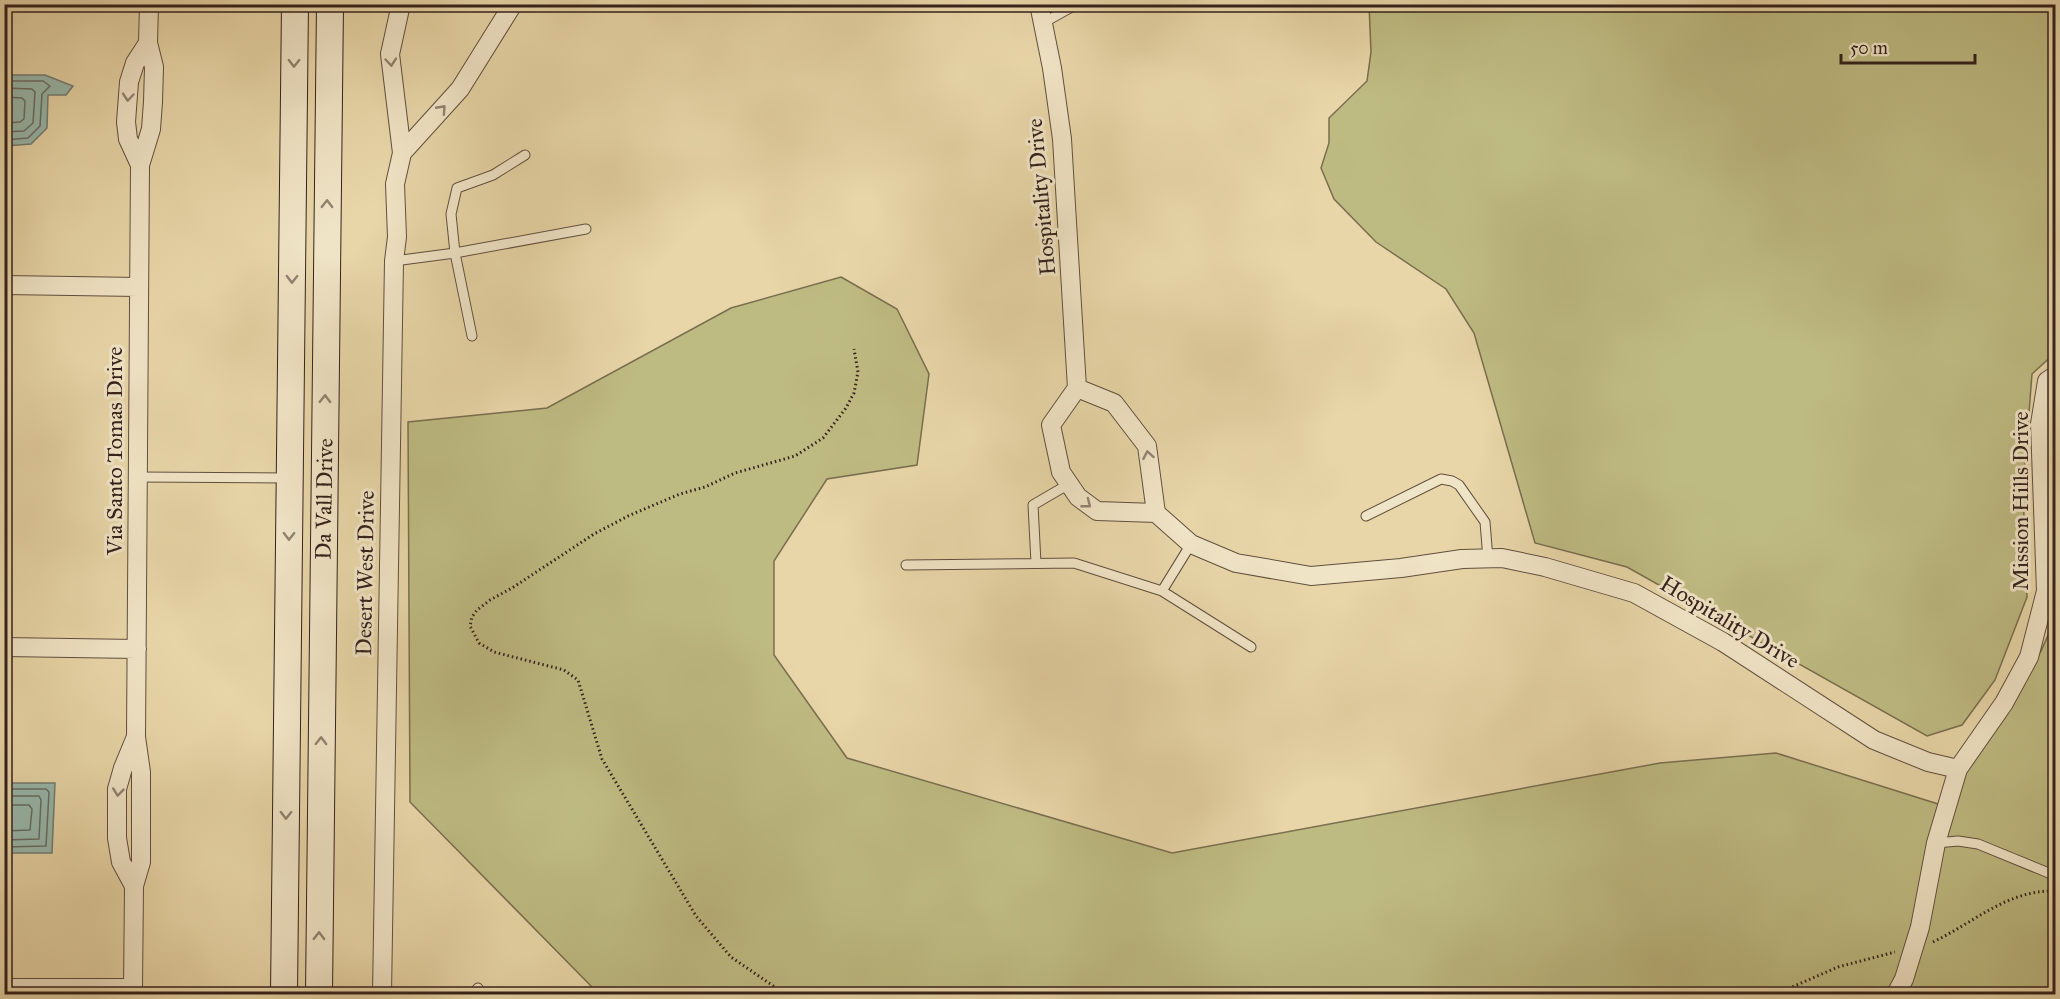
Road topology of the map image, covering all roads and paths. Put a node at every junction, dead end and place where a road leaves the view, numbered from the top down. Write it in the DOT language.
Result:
graph roads {
  1 [pos="149,4"];
  2 [pos="295,4"];
  3 [pos="330,4"];
  4 [pos="401,4"];
  5 [pos="513,4"];
  6 [pos="1039,4"];
  7 [pos="1077,4"];
  8 [pos="1042,23"];
  9 [pos="148,43"];
  10 [pos="402,153"];
  11 [pos="525,154"];
  12 [pos="140,165"];
  13 [pos="586,229"];
  14 [pos="455,253"];
  15 [pos="394,261"];
  16 [pos="4,285"];
  17 [pos="139,288"];
  18 [pos="472,336"];
  19 [pos="854,349"];
  20 [pos="2055,375"];
  21 [pos="1077,388"];
  22 [pos="138,477"];
  23 [pos="289,478"];
  24 [pos="1069,484"];
  25 [pos="1156,513"];
  26 [pos="1366,516"];
  27 [pos="1191,544"];
  28 [pos="1488,559"];
  29 [pos="1036,563"];
  30 [pos="906,565"];
  31 [pos="1162,591"];
  32 [pos="4,647"];
  33 [pos="1251,647"];
  34 [pos="137,648"];
  35 [pos="1958,769"];
  36 [pos="1936,843"];
  37 [pos="2055,876"];
  38 [pos="4,988"];
  39 [pos="284,994"];
  40 [pos="319,994"];
  41 [pos="382,994"];
  42 [pos="785,994"];
  43 [pos="1896,994"];
  1 -- 9 [label="street, Via Santo Tomas Drive"];
  2 -- 23 [label="main road, Da Vall Drive, one-way"];
  40 -- 3 [label="main road, Da Vall Drive, one-way"];
  4 -- 10 [label="street, Desert West Drive, one-way"];
  10 -- 5 [label="street, Desert West Drive, one-way"];
  6 -- 8 [label="street, Hospitality Drive"];
  7 -- 8 [label="lane"];
  8 -- 21 [label="street, Hospitality Drive"];
  9 -- 12 [label="street, Via Santo Tomas Drive"];
  9 -- 12 [label="street, Via Santo Tomas Drive, one-way"];
  10 -- 15 [label="street, Desert West Drive"];
  11 -- 14 [label="lane"];
  12 -- 17 [label="street, Via Santo Tomas Drive"];
  13 -- 14 [label="lane"];
  14 -- 15 [label="lane"];
  14 -- 18 [label="lane"];
  15 -- 41 [label="street, Desert West Drive"];
  16 -- 17 [label="street"];
  17 -- 22 [label="street, Via Santo Tomas Drive"];
  19 -- 42 [label="path"];
  20 -- 35 [label="street, Mission Hills Drive"];
  21 -- 24 [label="street"];
  25 -- 21 [label="street, one-way"];
  22 -- 23 [label="lane"];
  22 -- 34 [label="street, Via Santo Tomas Drive"];
  23 -- 39 [label="main road, Da Vall Drive, one-way"];
  24 -- 25 [label="street, one-way"];
  24 -- 29 [label="lane"];
  25 -- 27 [label="street, Hospitality Drive"];
  26 -- 28 [label="lane"];
  27 -- 28 [label="street, Hospitality Drive"];
  27 -- 31 [label="lane"];
  28 -- 35 [label="street, Hospitality Drive"];
  29 -- 30 [label="lane"];
  29 -- 31 [label="lane"];
  31 -- 33 [label="lane"];
  32 -- 34 [label="street"];
  34 -- 38 [label="street, Via Santo Tomas Drive"];
  35 -- 36 [label="street, Mission Hills Drive"];
  36 -- 37 [label="lane"];
  36 -- 43 [label="street, Mission Hills Drive"];
}
